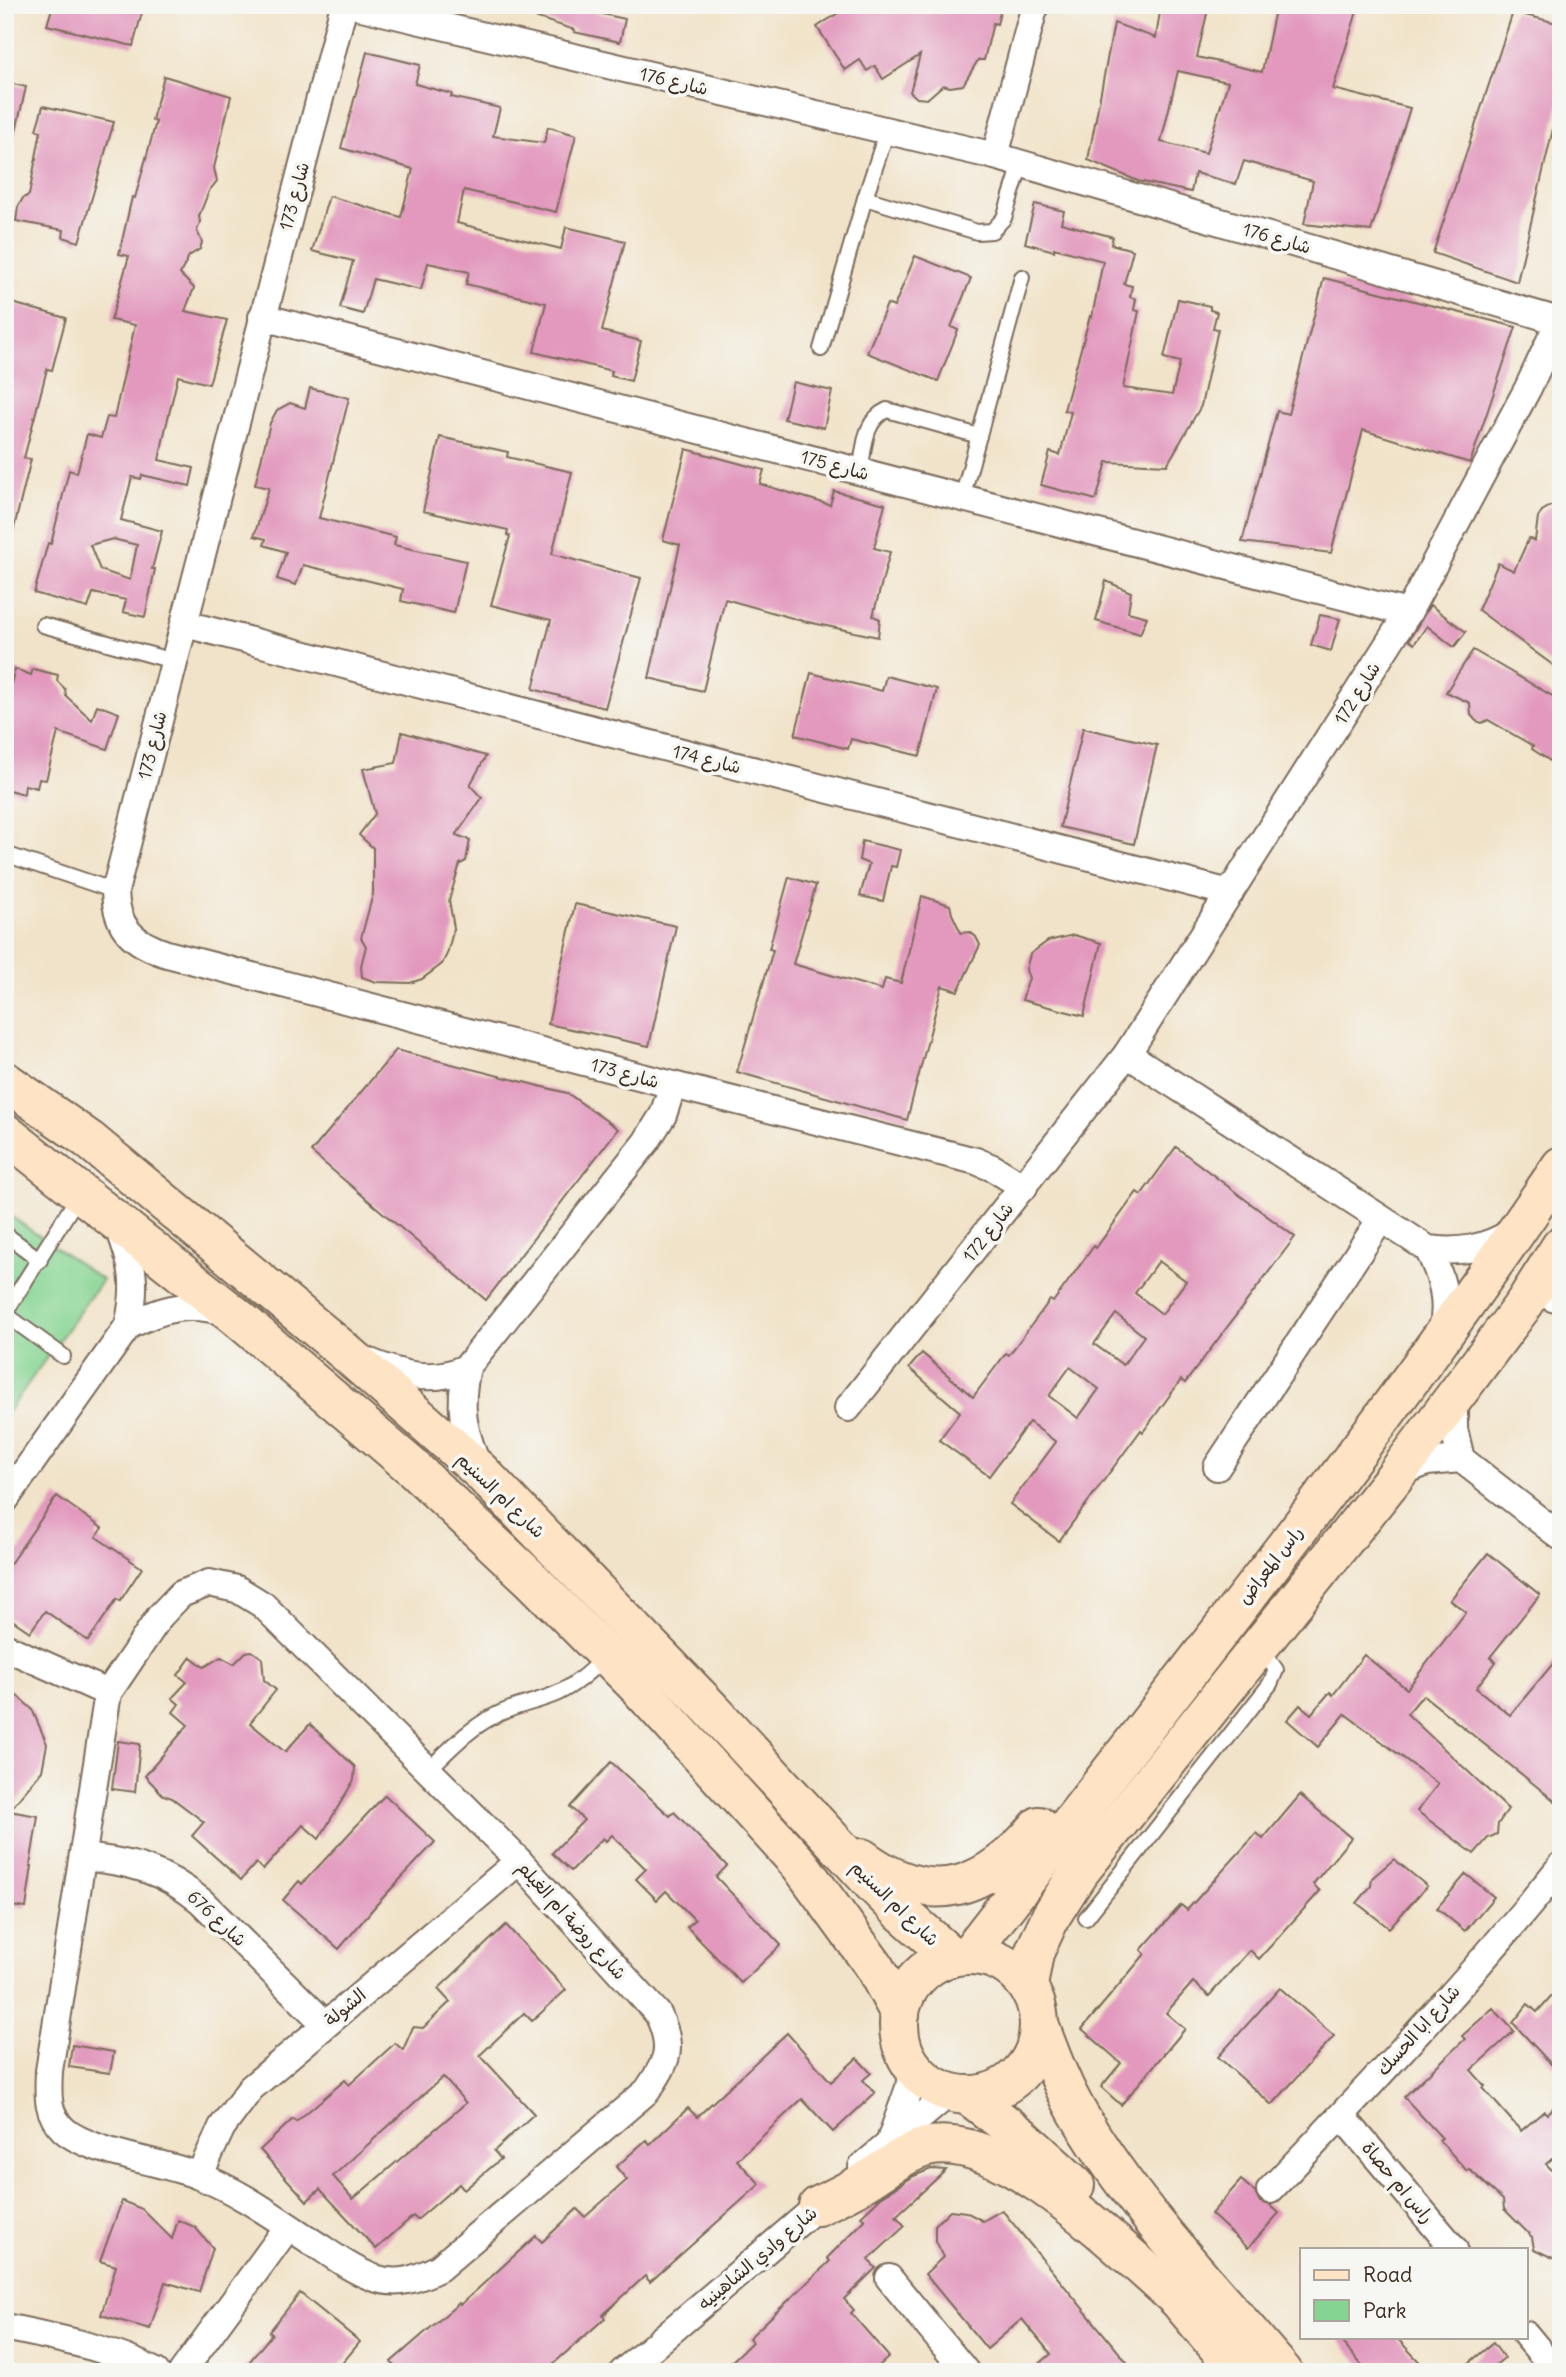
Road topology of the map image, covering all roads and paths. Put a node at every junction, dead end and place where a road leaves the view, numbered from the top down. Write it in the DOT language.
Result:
graph roads {
  1 [pos="344,5"];
  2 [pos="353,5"];
  3 [pos="1035,5"];
  4 [pos="887,131"];
  5 [pos="995,156"];
  6 [pos="1021,164"];
  7 [pos="865,198"];
  8 [pos="1022,277"];
  9 [pos="262,317"];
  10 [pos="1560,319"];
  11 [pos="821,349"];
  12 [pos="979,436"];
  13 [pos="860,471"];
  14 [pos="962,498"];
  15 [pos="1408,613"];
  16 [pos="185,624"];
  17 [pos="43,625"];
  18 [pos="173,661"];
  19 [pos="5,854"];
  20 [pos="115,891"];
  21 [pos="1230,893"];
  22 [pos="1127,1054"];
  23 [pos="5,1081"];
  24 [pos="673,1085"];
  25 [pos="5,1133"];
  26 [pos="1561,1166"];
  27 [pos="1024,1187"];
  28 [pos="80,1193"];
  29 [pos="1381,1219"];
  30 [pos="117,1222"];
  31 [pos="1520,1227"];
  32 [pos="5,1234"];
  33 [pos="1561,1246"];
  34 [pos="1428,1249"];
  35 [pos="40,1260"];
  36 [pos="1546,1299"];
  37 [pos="5,1313"];
  38 [pos="237,1317"];
  39 [pos="128,1326"];
  40 [pos="1440,1341"];
  41 [pos="344,1351"];
  42 [pos="63,1356"];
  43 [pos="467,1367"];
  44 [pos="1454,1398"];
  45 [pos="848,1408"];
  46 [pos="1461,1459"];
  47 [pos="1217,1467"];
  48 [pos="480,1471"];
  49 [pos="1396,1475"];
  50 [pos="5,1500"];
  51 [pos="1561,1537"];
  52 [pos="1230,1615"];
  53 [pos="5,1647"];
  54 [pos="1253,1654"];
  55 [pos="607,1655"];
  56 [pos="108,1693"];
  57 [pos="428,1770"];
  58 [pos="812,1821"];
  59 [pos="83,1857"];
  60 [pos="519,1861"];
  61 [pos="1556,1882"];
  62 [pos="1086,1918"];
  63 [pos="960,1956"];
  64 [pos="1028,1986"];
  65 [pos="900,2014"];
  66 [pos="326,2024"];
  67 [pos="1040,2027"];
  68 [pos="915,2071"];
  69 [pos="959,2095"];
  70 [pos="1342,2116"];
  71 [pos="889,2143"];
  72 [pos="199,2176"];
  73 [pos="1270,2190"];
  74 [pos="818,2206"];
  75 [pos="288,2227"];
  76 [pos="1453,2248"];
  77 [pos="889,2277"];
  78 [pos="1181,2302"];
  79 [pos="5,2327"];
  80 [pos="1528,2337"];
  81 [pos="953,2367"];
  82 [pos="156,2372"];
  83 [pos="182,2372"];
  84 [pos="623,2372"];
  85 [pos="1239,2372"];
  86 [pos="1283,2372"];
  87 [pos="1557,2372"];
  1 -- 9 [label="street, شارع 173"];
  2 -- 4 [label="street, شارع 176"];
  3 -- 5 [label="street"];
  4 -- 5 [label="street, شارع 176"];
  4 -- 7 [label="lane"];
  5 -- 6 [label="street, شارع 176"];
  6 -- 7 [label="lane"];
  6 -- 10 [label="street, شارع 176"];
  7 -- 11 [label="lane"];
  8 -- 12 [label="lane"];
  9 -- 13 [label="street, شارع 175"];
  9 -- 16 [label="street, شارع 173"];
  10 -- 15 [label="street, شارع 172"];
  12 -- 13 [label="lane"];
  12 -- 14 [label="lane"];
  13 -- 14 [label="street, شارع 175"];
  14 -- 15 [label="street, شارع 175"];
  15 -- 21 [label="street, شارع 172"];
  16 -- 18 [label="street, شارع 173"];
  16 -- 21 [label="street, شارع 174"];
  17 -- 18 [label="lane"];
  18 -- 20 [label="street, شارع 173"];
  19 -- 20 [label="lane"];
  20 -- 24 [label="street, شارع 173"];
  21 -- 22 [label="street, شارع 172"];
  22 -- 27 [label="street, شارع 172"];
  22 -- 29 [label="street"];
  23 -- 41 [label="main road, شارع ام السنيم"];
  24 -- 27 [label="street, شارع 173"];
  24 -- 43 [label="street, شارع 173"];
  25 -- 28 [label="main road"];
  26 -- 31 [label="main road, راس المعراض"];
  27 -- 45 [label="street, شارع 172"];
  28 -- 30 [label="main road"];
  28 -- 35 [label="lane"];
  29 -- 34 [label="street"];
  29 -- 47 [label="street"];
  30 -- 38 [label="main road"];
  30 -- 39 [label="street"];
  31 -- 34 [label="street"];
  31 -- 40 [label="main road, راس المعراض"];
  32 -- 35 [label="lane"];
  33 -- 36 [label="main road"];
  34 -- 40 [label="street"];
  35 -- 37 [label="lane"];
  36 -- 44 [label="main road"];
  37 -- 42 [label="lane"];
  38 -- 39 [label="street"];
  38 -- 55 [label="main road"];
  39 -- 50 [label="street"];
  40 -- 52 [label="main road, راس المعراض"];
  41 -- 43 [label="street"];
  41 -- 48 [label="main road, شارع ام السنيم"];
  43 -- 48 [label="street, شارع 173"];
  44 -- 46 [label="street"];
  44 -- 49 [label="main road"];
  46 -- 49 [label="street"];
  46 -- 51 [label="street"];
  48 -- 58 [label="main road, شارع ام السنيم"];
  49 -- 54 [label="main road"];
  52 -- 58 [label="main road"];
  52 -- 63 [label="main road, راس المعراض"];
  53 -- 56 [label="street"];
  54 -- 62 [label="lane"];
  54 -- 64 [label="main road"];
  55 -- 57 [label="lane"];
  55 -- 65 [label="main road"];
  56 -- 57 [label="street, شارع روضة ام الغيلم"];
  56 -- 59 [label="street, شارع روضة ام الغيلم"];
  57 -- 60 [label="street, شارع روضة ام الغيلم"];
  58 -- 63 [label="main road, شارع ام السنيم"];
  59 -- 66 [label="street, شارع 676"];
  59 -- 72 [label="street, شارع روضة ام الغيلم"];
  60 -- 66 [label="street, الشولة"];
  60 -- 75 [label="street, شارع روضة ام الغيلم"];
  61 -- 70 [label="street, شارع ابا الحسك"];
  63 -- 64 [label="main road"];
  63 -- 65 [label="main road"];
  64 -- 67 [label="main road"];
  65 -- 68 [label="main road"];
  66 -- 72 [label="street, الشولة"];
  67 -- 69 [label="main road"];
  67 -- 86 [label="main road"];
  68 -- 69 [label="main road"];
  68 -- 71 [label="street, شارع وادي الشاهينيه"];
  69 -- 71 [label="street, شارع وادي الشاهينيه"];
  69 -- 78 [label="main road"];
  70 -- 73 [label="street, شارع ابا الحسك"];
  70 -- 76 [label="street, راس ام حصاة"];
  71 -- 74 [label="street, شارع وادي الشاهينيه"];
  72 -- 75 [label="street, شارع روضة ام الغيلم"];
  74 -- 78 [label="main road"];
  74 -- 84 [label="street, شارع وادي الشاهينيه"];
  75 -- 83 [label="street"];
  77 -- 81 [label="street"];
  78 -- 85 [label="main road"];
  79 -- 82 [label="street"];
  80 -- 87 [label="street"];
}
